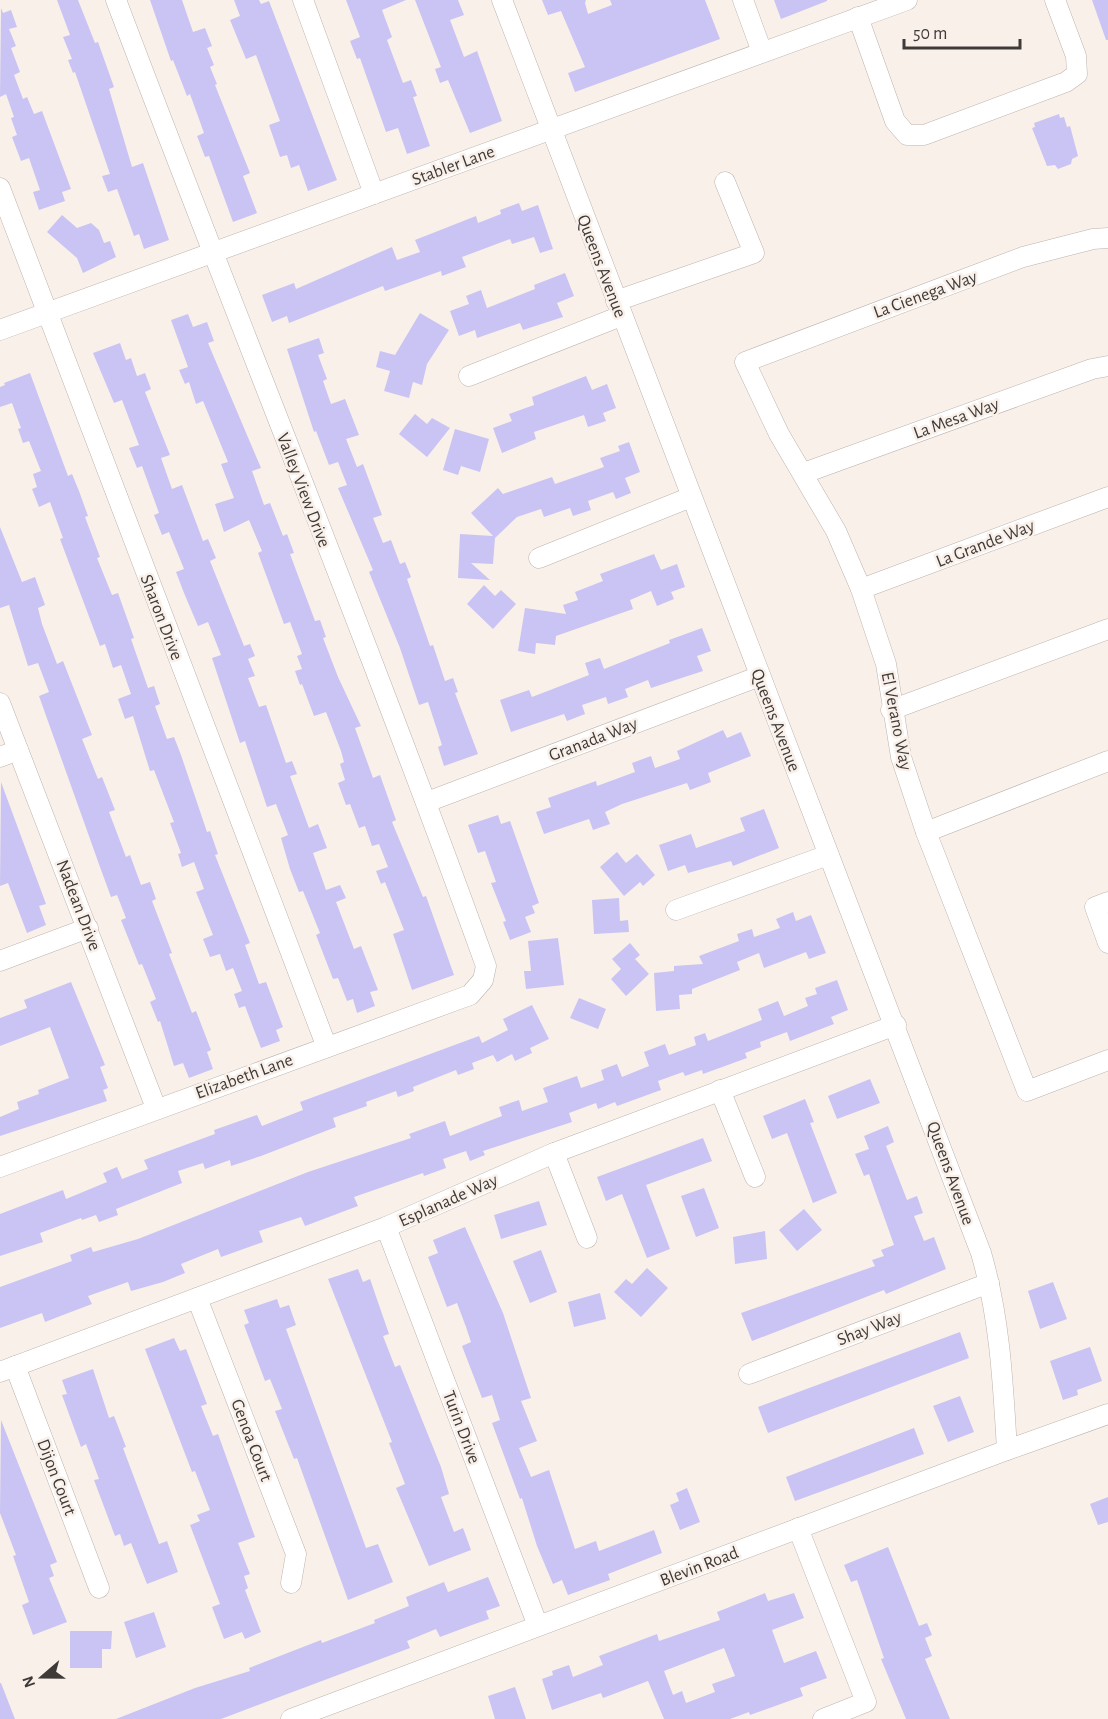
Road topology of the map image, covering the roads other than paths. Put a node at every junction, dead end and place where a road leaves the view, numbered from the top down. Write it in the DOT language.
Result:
graph roads {
  1 [pos="116,0"];
  2 [pos="303,0"];
  3 [pos="502,0"];
  4 [pos="743,0"];
  5 [pos="907,0"];
  6 [pos="1055,0"];
  7 [pos="858,17"];
  8 [pos="762,52"];
  9 [pos="550,129"];
  10 [pos="725,182"];
  11 [pos="0,188"];
  12 [pos="374,194"];
  13 [pos="1108,238"];
  14 [pos="212,253"];
  15 [pos="618,309"];
  16 [pos="46,312"];
  17 [pos="0,330"];
  18 [pos="745,362"];
  19 [pos="1108,366"];
  20 [pos="469,376"];
  21 [pos="804,473"];
  22 [pos="691,497"];
  23 [pos="1108,497"];
  24 [pos="539,558"];
  25 [pos="861,589"];
  26 [pos="1108,629"];
  27 [pos="760,676"];
  28 [pos="0,703"];
  29 [pos="891,710"];
  30 [pos="9,753"];
  31 [pos="1108,761"];
  32 [pos="427,802"];
  33 [pos="926,832"];
  34 [pos="828,855"];
  35 [pos="1108,902"];
  36 [pos="676,910"];
  37 [pos="87,928"];
  38 [pos="1108,944"];
  39 [pos="0,961"];
  40 [pos="483,980"];
  41 [pos="896,1025"];
  42 [pos="326,1045"];
  43 [pos="1108,1060"];
  44 [pos="720,1090"];
  45 [pos="156,1108"];
  46 [pos="554,1154"];
  47 [pos="0,1167"];
  48 [pos="755,1177"];
  49 [pos="386,1227"];
  50 [pos="587,1238"];
  51 [pos="989,1283"];
  52 [pos="197,1298"];
  53 [pos="7,1369"];
  54 [pos="749,1374"];
  55 [pos="1108,1414"];
  56 [pos="1007,1450"];
  57 [pos="798,1528"];
  58 [pos="291,1583"];
  59 [pos="99,1588"];
  60 [pos="537,1626"];
  61 [pos="869,1711"];
  62 [pos="291,1719"];
  63 [pos="823,1719"];
  1 -- 14 [label="street, Valley View Drive"];
  2 -- 12 [label="street"];
  3 -- 9 [label="street, Queens Avenue"];
  4 -- 8 [label="street"];
  5 -- 7 [label="street, Stabler Lane"];
  6 -- 7 [label="street"];
  7 -- 8 [label="street, Stabler Lane"];
  8 -- 9 [label="street, Stabler Lane"];
  9 -- 12 [label="street, Stabler Lane"];
  9 -- 15 [label="street, Queens Avenue"];
  10 -- 15 [label="street"];
  11 -- 16 [label="street, Sharon Drive"];
  12 -- 14 [label="street, Stabler Lane"];
  13 -- 18 [label="street, La Cienega Way"];
  14 -- 16 [label="street, Stabler Lane"];
  14 -- 32 [label="street, Valley View Drive"];
  15 -- 20 [label="street"];
  15 -- 22 [label="street, Queens Avenue"];
  16 -- 17 [label="street, Stabler Lane"];
  16 -- 42 [label="street, Sharon Drive"];
  18 -- 21 [label="street, El Verano Way"];
  19 -- 21 [label="street, La Mesa Way"];
  21 -- 25 [label="street, El Verano Way"];
  22 -- 24 [label="street"];
  22 -- 27 [label="street, Queens Avenue"];
  23 -- 25 [label="street, La Grande Way"];
  25 -- 29 [label="street, El Verano Way"];
  26 -- 29 [label="street"];
  27 -- 32 [label="street, Granada Way"];
  27 -- 34 [label="street, Queens Avenue"];
  28 -- 30 [label="street, Nadean Drive"];
  29 -- 33 [label="street, El Verano Way"];
  30 -- 37 [label="street, Nadean Drive"];
  31 -- 33 [label="street"];
  32 -- 40 [label="street, Valley View Drive"];
  33 -- 43 [label="street, El Verano Way"];
  34 -- 36 [label="street"];
  34 -- 41 [label="street, Queens Avenue"];
  35 -- 38 [label="street"];
  37 -- 39 [label="street"];
  37 -- 45 [label="street, Nadean Drive"];
  40 -- 42 [label="street, Elizabeth Lane"];
  41 -- 44 [label="street, Esplanade Way"];
  41 -- 51 [label="street, Queens Avenue"];
  42 -- 45 [label="street, Elizabeth Lane"];
  44 -- 46 [label="street, Esplanade Way"];
  44 -- 48 [label="street"];
  45 -- 47 [label="street, Elizabeth Lane"];
  46 -- 49 [label="street, Esplanade Way"];
  46 -- 50 [label="street"];
  49 -- 52 [label="street, Esplanade Way"];
  49 -- 60 [label="street, Turin Drive"];
  51 -- 54 [label="street, Shay Way"];
  51 -- 56 [label="street, Queens Avenue"];
  52 -- 53 [label="street, Esplanade Way"];
  52 -- 58 [label="street, Genoa Court"];
  53 -- 59 [label="street, Dijon Court"];
  55 -- 56 [label="street, Blevin Road"];
  56 -- 57 [label="street, Blevin Road"];
  57 -- 60 [label="street, Blevin Road"];
  57 -- 61 [label="street"];
  60 -- 62 [label="street, Blevin Road"];
  61 -- 63 [label="street"];
}
